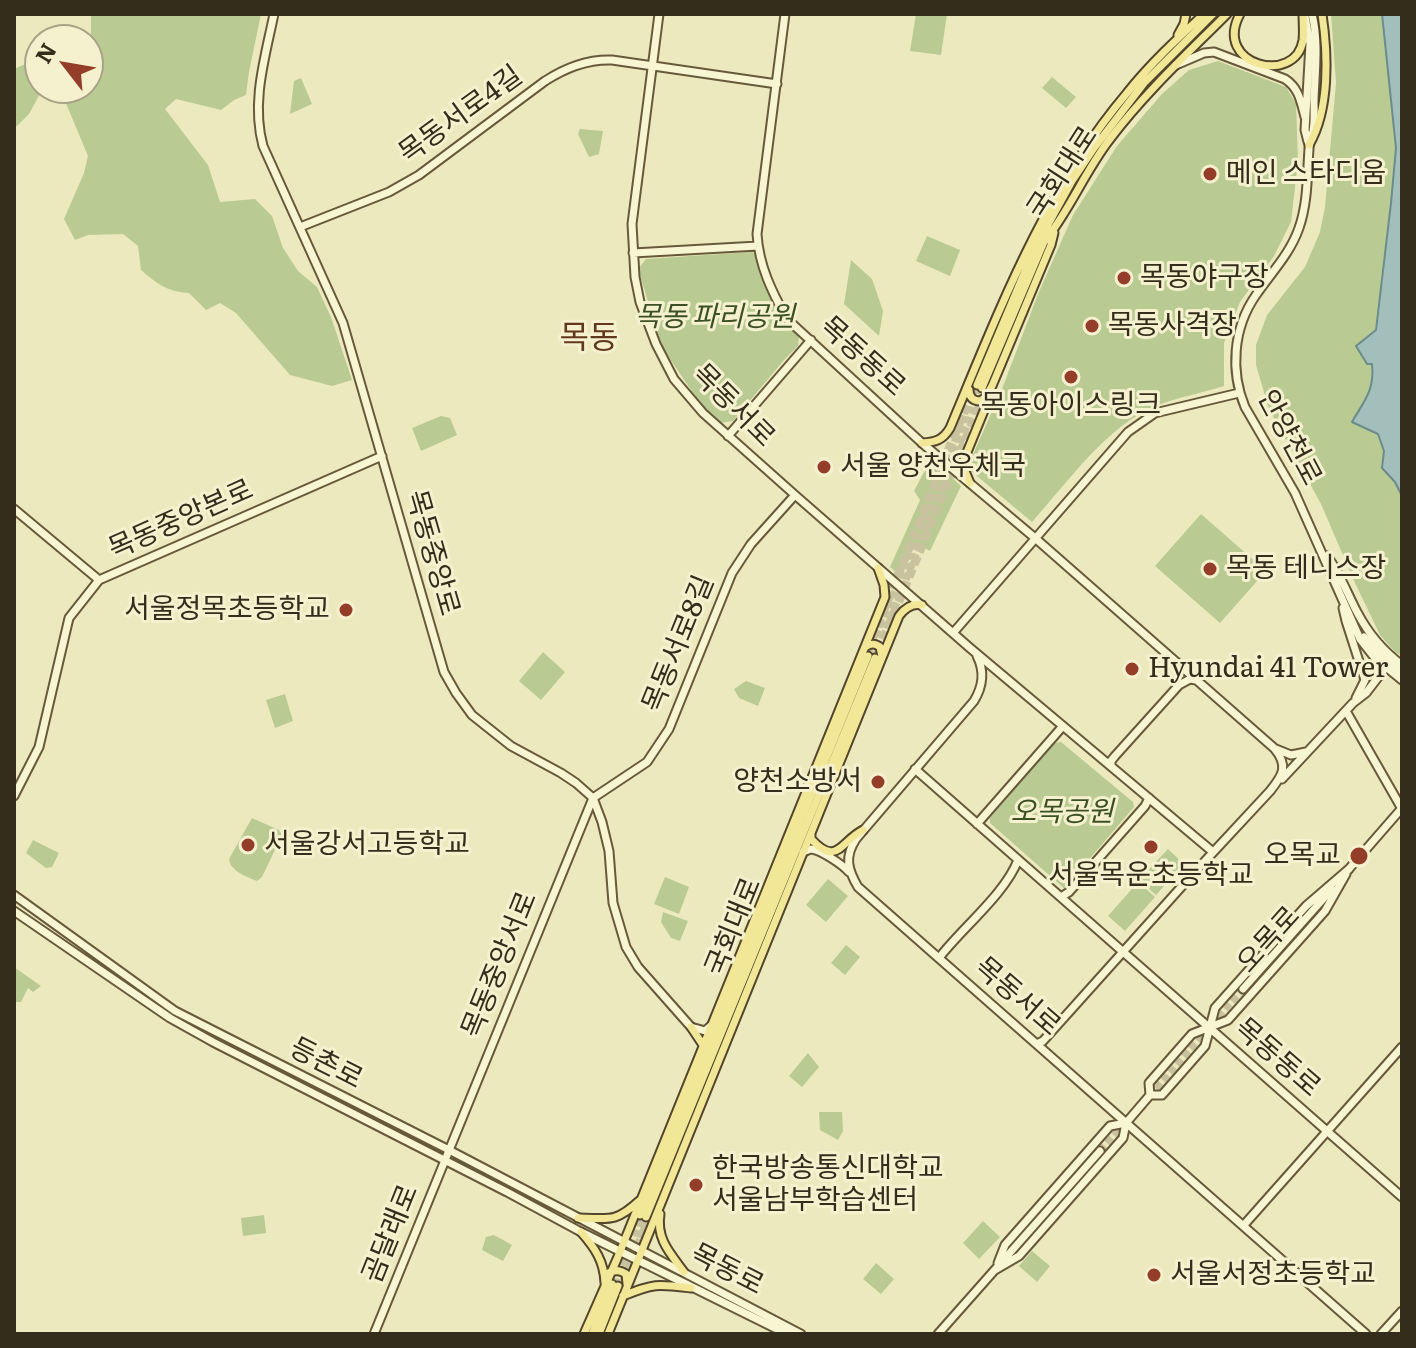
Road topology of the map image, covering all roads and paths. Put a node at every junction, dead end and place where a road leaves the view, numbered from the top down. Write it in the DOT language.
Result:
graph roads {
  1 [pos="274,14"];
  2 [pos="659,14"];
  3 [pos="785,14"];
  4 [pos="1186,14"];
  5 [pos="1204,14"];
  6 [pos="1213,14"];
  7 [pos="1227,14"];
  8 [pos="1240,14"];
  9 [pos="1304,14"];
  10 [pos="1312,14"];
  11 [pos="1322,14"];
  12 [pos="1172,43"];
  13 [pos="652,65"];
  14 [pos="1174,66"];
  15 [pos="777,84"];
  16 [pos="1305,117"];
  17 [pos="1309,145"];
  18 [pos="300,227"];
  19 [pos="1055,228"];
  20 [pos="758,246"];
  21 [pos="633,253"];
  22 [pos="811,340"];
  23 [pos="977,384"];
  24 [pos="992,386"];
  25 [pos="1239,393"];
  26 [pos="728,436"];
  27 [pos="922,443"];
  28 [pos="382,456"];
  29 [pos="970,483"];
  30 [pos="795,495"];
  31 [pos="14,509"];
  32 [pos="1035,538"];
  33 [pos="1321,549"];
  34 [pos="878,568"];
  35 [pos="99,580"];
  36 [pos="1341,594"];
  37 [pos="922,605"];
  38 [pos="953,633"];
  39 [pos="864,647"];
  40 [pos="970,648"];
  41 [pos="875,658"];
  42 [pos="1388,665"];
  43 [pos="1402,665"];
  44 [pos="1402,673"];
  45 [pos="1196,680"];
  46 [pos="1402,680"];
  47 [pos="1353,703"];
  48 [pos="1346,711"];
  49 [pos="1063,726"];
  50 [pos="1274,748"];
  51 [pos="1308,751"];
  52 [pos="1114,768"];
  53 [pos="915,769"];
  54 [pos="1270,791"];
  55 [pos="14,796"];
  56 [pos="593,798"];
  57 [pos="1149,798"];
  58 [pos="1402,809"];
  59 [pos="977,824"];
  60 [pos="863,830"];
  61 [pos="812,831"];
  62 [pos="803,852"];
  63 [pos="1213,852"];
  64 [pos="1018,860"];
  65 [pos="1349,869"];
  66 [pos="850,872"];
  67 [pos="14,895"];
  68 [pos="1061,897"];
  69 [pos="14,911"];
  70 [pos="1123,952"];
  71 [pos="939,958"];
  72 [pos="1240,986"];
  73 [pos="1248,997"];
  74 [pos="712,1025"];
  75 [pos="691,1027"];
  76 [pos="1209,1028"];
  77 [pos="1037,1044"];
  78 [pos="703,1045"];
  79 [pos="1402,1047"];
  80 [pos="1150,1095"];
  81 [pos="1126,1123"];
  82 [pos="1327,1131"];
  83 [pos="1100,1138"];
  84 [pos="449,1150"];
  85 [pos="1100,1151"];
  86 [pos="1111,1151"];
  87 [pos="445,1161"];
  88 [pos="1402,1197"];
  89 [pos="640,1200"];
  90 [pos="661,1204"];
  91 [pos="639,1217"];
  92 [pos="578,1218"];
  93 [pos="652,1226"];
  94 [pos="1243,1226"];
  95 [pos="581,1232"];
  96 [pos="624,1242"];
  97 [pos="633,1247"];
  98 [pos="620,1251"];
  99 [pos="641,1251"];
  100 [pos="629,1256"];
  101 [pos="638,1260"];
  102 [pos="995,1270"];
  103 [pos="610,1272"];
  104 [pos="684,1272"];
  105 [pos="616,1285"];
  106 [pos="691,1288"];
  107 [pos="623,1296"];
  108 [pos="1402,1311"];
  109 [pos="779,1329"];
  110 [pos="374,1334"];
  111 [pos="584,1334"];
  112 [pos="592,1334"];
  113 [pos="599,1334"];
  114 [pos="608,1334"];
  115 [pos="787,1334"];
  116 [pos="801,1334"];
  117 [pos="938,1334"];
  118 [pos="1366,1334"];
  119 [pos="1381,1334"];
  1 -- 18 [label="main road, 목동중앙로"];
  2 -- 13 [label="main road, 목동서로"];
  3 -- 15 [label="main road, 목동동로"];
  4 -- 12 [label="main road"];
  5 -- 12 [label="main road"];
  6 -- 23 [label="main road, 국회대로"];
  7 -- 14 [label="main road, 국회대로"];
  8 -- 9 [label="main road"];
  9 -- 16 [label="main road, 안양천로"];
  10 -- 17 [label="main road, 안양천로"];
  11 -- 17 [label="main road"];
  12 -- 23 [label="main road"];
  13 -- 15 [label="main road, 목동서로4길"];
  13 -- 18 [label="main road, 목동서로4길"];
  13 -- 21 [label="main road, 목동서로"];
  14 -- 16 [label="main road"];
  14 -- 19 [label="main road, 국회대로"];
  15 -- 20 [label="main road, 목동동로"];
  16 -- 17 [label="main road, 안양천로"];
  17 -- 25 [label="main road, 안양천로"];
  18 -- 28 [label="main road, 목동중앙로"];
  19 -- 23 [label="main road, 국회대로"];
  19 -- 24 [label="main road"];
  20 -- 21 [label="main road"];
  20 -- 22 [label="main road, 목동동로"];
  21 -- 26 [label="main road, 목동서로"];
  22 -- 26 [label="main road"];
  22 -- 27 [label="main road, 목동동로"];
  23 -- 24 [label="main road"];
  23 -- 27 [label="main road"];
  24 -- 29 [label="main road"];
  25 -- 32 [label="main road"];
  25 -- 33 [label="main road, 안양천로"];
  26 -- 30 [label="main road, 목동서로"];
  27 -- 29 [label="main road, 목동동로"];
  28 -- 35 [label="main road, 목동중앙본로"];
  28 -- 56 [label="main road, 목동중앙로"];
  29 -- 32 [label="main road, 목동동로"];
  30 -- 34 [label="main road, 목동서로"];
  30 -- 56 [label="main road, 목동서로8길"];
  31 -- 35 [label="main road, 목동중앙본로"];
  32 -- 38 [label="main road"];
  32 -- 45 [label="main road, 목동동로"];
  33 -- 36 [label="main road, 안양천로"];
  33 -- 43 [label="main road"];
  34 -- 37 [label="main road, 목동서로"];
  34 -- 39 [label="main road"];
  35 -- 55 [label="main road"];
  36 -- 42 [label="main road, 안양천로"];
  36 -- 47 [label="main road"];
  37 -- 38 [label="main road, 목동서로"];
  37 -- 41 [label="main road"];
  38 -- 40 [label="main road, 목동서로"];
  39 -- 41 [label="main road"];
  39 -- 74 [label="main road"];
  40 -- 49 [label="main road, 목동서로"];
  40 -- 53 [label="main road"];
  41 -- 61 [label="main road"];
  41 -- 91 [label="main road, 국회대로"];
  42 -- 44 [label="main road, 안양천로"];
  42 -- 46 [label="main road, 안양천로"];
  42 -- 47 [label="main road"];
  45 -- 50 [label="main road, 목동동로"];
  45 -- 52 [label="main road"];
  47 -- 48 [label="main road"];
  48 -- 51 [label="main road"];
  48 -- 58 [label="main road"];
  49 -- 52 [label="main road, 목동서로"];
  49 -- 59 [label="main road"];
  50 -- 51 [label="main road"];
  50 -- 54 [label="main road"];
  51 -- 54 [label="main road"];
  52 -- 57 [label="main road, 목동서로"];
  53 -- 59 [label="main road, 목동동로"];
  53 -- 60 [label="main road"];
  54 -- 63 [label="main road"];
  56 -- 75 [label="main road"];
  56 -- 84 [label="main road, 목동중앙서로"];
  57 -- 63 [label="main road, 목동서로"];
  57 -- 68 [label="main road"];
  58 -- 65 [label="main road, 오목로"];
  59 -- 64 [label="main road, 목동동로"];
  60 -- 61 [label="main road"];
  60 -- 66 [label="main road"];
  61 -- 62 [label="main road"];
  62 -- 66 [label="main road, 목동서로"];
  62 -- 90 [label="main road"];
  63 -- 70 [label="main road"];
  64 -- 68 [label="main road, 목동동로"];
  64 -- 71 [label="main road"];
  65 -- 72 [label="main road, 오목로"];
  65 -- 73 [label="main road, 오목로"];
  66 -- 71 [label="main road, 목동서로"];
  67 -- 84 [label="main road, 등촌로"];
  68 -- 70 [label="main road, 목동동로"];
  69 -- 87 [label="main road, 등촌로"];
  70 -- 76 [label="main road, 목동동로"];
  70 -- 77 [label="main road"];
  71 -- 77 [label="main road, 목동서로"];
  72 -- 73 [label="main road"];
  72 -- 76 [label="main road, 오목로"];
  73 -- 76 [label="main road, 오목로"];
  74 -- 75 [label="main road"];
  74 -- 78 [label="main road"];
  75 -- 78 [label="main road"];
  76 -- 80 [label="main road, 오목로"];
  76 -- 80 [label="main road, 오목로"];
  76 -- 82 [label="main road, 목동동로"];
  77 -- 81 [label="main road, 목동서로"];
  78 -- 89 [label="main road"];
  79 -- 82 [label="main road"];
  80 -- 81 [label="main road, 오목로"];
  81 -- 83 [label="main road, 오목로"];
  81 -- 86 [label="main road, 오목로"];
  81 -- 94 [label="main road, 목동서로"];
  82 -- 88 [label="main road, 목동동로"];
  82 -- 94 [label="main road"];
  83 -- 86 [label="main road"];
  83 -- 102 [label="main road, 오목로"];
  84 -- 87 [label="main road, 곰달래로"];
  84 -- 92 [label="main road, 등촌로"];
  85 -- 102 [label="main road, 오목로"];
  86 -- 102 [label="main road, 오목로"];
  87 -- 95 [label="main road, 등촌로"];
  87 -- 110 [label="main road, 곰달래로"];
  89 -- 91 [label="main road"];
  89 -- 92 [label="main road"];
  90 -- 93 [label="main road"];
  90 -- 104 [label="main road"];
  91 -- 93 [label="main road"];
  91 -- 96 [label="main road"];
  92 -- 96 [label="main road, 등촌로"];
  93 -- 99 [label="main road"];
  94 -- 118 [label="main road, 목동서로"];
  95 -- 98 [label="main road, 등촌로"];
  95 -- 105 [label="main road"];
  96 -- 97 [label="main road, 등촌로"];
  96 -- 98 [label="main road"];
  97 -- 99 [label="main road, 목동로"];
  98 -- 100 [label="main road, 등촌로"];
  98 -- 103 [label="main road"];
  99 -- 101 [label="main road"];
  99 -- 104 [label="main road, 목동로"];
  100 -- 101 [label="main road, 목동로"];
  101 -- 105 [label="main road"];
  101 -- 106 [label="main road, 목동로"];
  102 -- 117 [label="main road, 오목로"];
  103 -- 105 [label="main road"];
  103 -- 105 [label="main road"];
  104 -- 109 [label="main road, 목동로"];
  105 -- 107 [label="main road"];
  105 -- 111 [label="main road"];
  105 -- 112 [label="main road"];
  105 -- 113 [label="main road"];
  106 -- 107 [label="main road"];
  106 -- 109 [label="main road, 목동로"];
  107 -- 114 [label="main road"];
  108 -- 119 [label="main road"];
  109 -- 115 [label="main road, 목동로"];
  109 -- 116 [label="main road, 목동로"];
}
